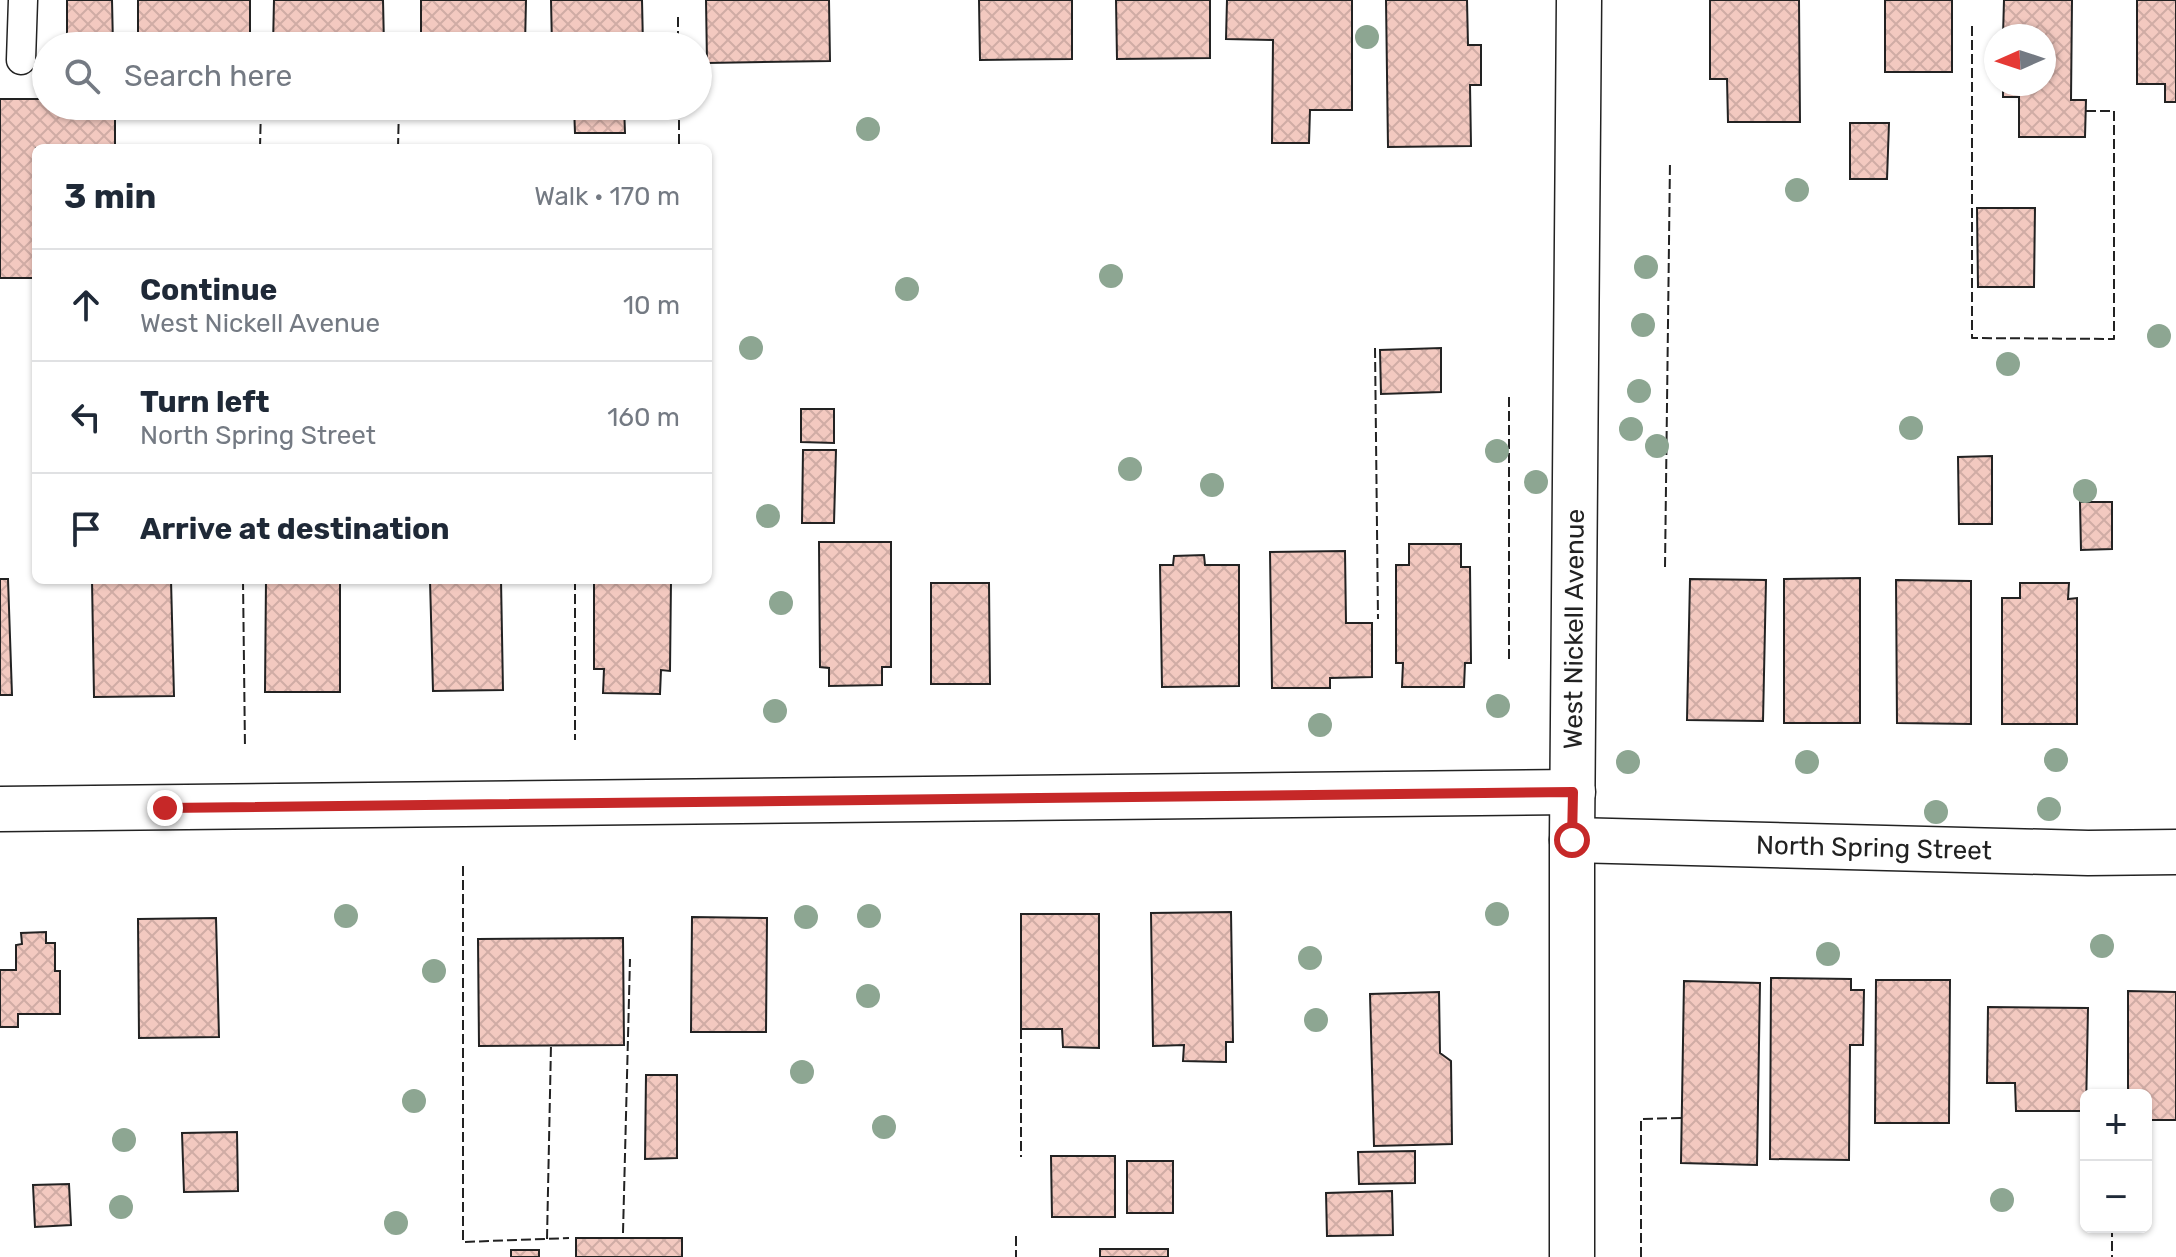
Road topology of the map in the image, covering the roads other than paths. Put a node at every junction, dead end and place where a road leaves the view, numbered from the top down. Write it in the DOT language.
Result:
graph roads {
  1 [pos="23,0"];
  2 [pos="1579,0"];
  3 [pos="21,60"];
  4 [pos="1573,792"];
  5 [pos="0,809"];
  6 [pos="1572,840"];
  7 [pos="2176,852"];
  8 [pos="1572,1257"];
  1 -- 3 [label="lane"];
  2 -- 4 [label="street, West Nickell Avenue"];
  4 -- 5 [label="street"];
  4 -- 6 [label="street, West Nickell Avenue"];
  6 -- 7 [label="street, North Spring Street"];
  6 -- 8 [label="street, West Nickell Avenue"];
}
